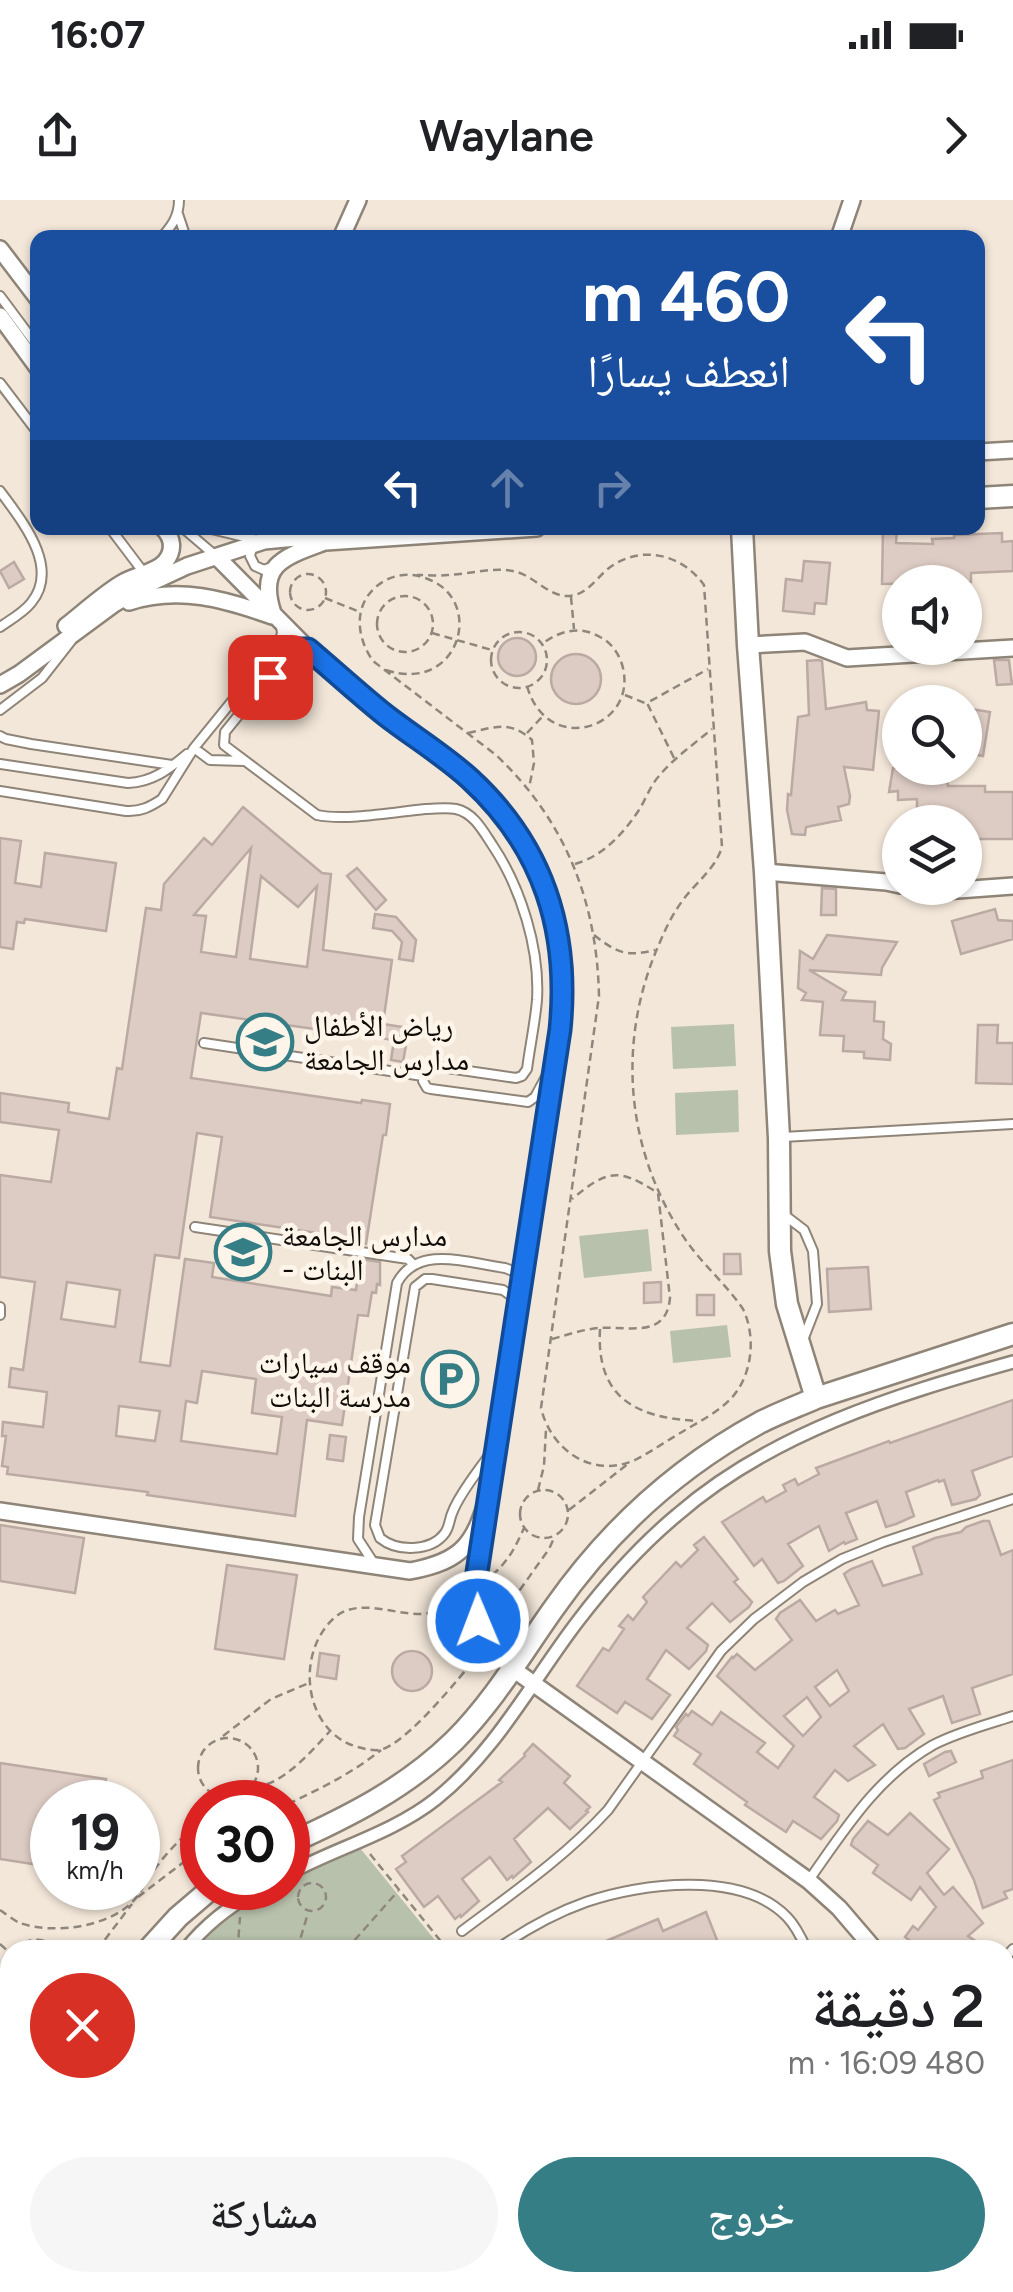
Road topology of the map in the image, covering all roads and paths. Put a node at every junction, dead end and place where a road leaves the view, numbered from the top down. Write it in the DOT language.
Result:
graph roads {
  1 [pos="179,200"];
  2 [pos="852,200"];
  3 [pos="354,201"];
  4 [pos="178,214"];
  5 [pos="168,230"];
  6 [pos="183,230"];
  7 [pos="344,230"];
  8 [pos="842,230"];
  9 [pos="0,249"];
  10 [pos="30,288"];
  11 [pos="0,296"];
  12 [pos="0,316"];
  13 [pos="30,336"];
  14 [pos="30,357"];
  15 [pos="0,383"];
  16 [pos="30,422"];
  17 [pos="1013,450"];
  18 [pos="985,452"];
  19 [pos="0,492"];
  20 [pos="1013,496"];
  21 [pos="985,498"];
  22 [pos="30,533"];
  23 [pos="32,535"];
  24 [pos="115,535"];
  25 [pos="169,535"];
  26 [pos="191,535"];
  27 [pos="232,535"];
  28 [pos="432,535"];
  29 [pos="742,535"];
  30 [pos="258,542"];
  31 [pos="326,542"];
  32 [pos="217,557"];
  33 [pos="279,561"];
  34 [pos="144,573"];
  35 [pos="417,575"];
  36 [pos="570,595"];
  37 [pos="325,598"];
  38 [pos="361,612"];
  39 [pos="277,616"];
  40 [pos="90,621"];
  41 [pos="0,628"];
  42 [pos="574,630"];
  43 [pos="431,632"];
  44 [pos="457,640"];
  45 [pos="542,644"];
  46 [pos="748,645"];
  47 [pos="1013,648"];
  48 [pos="308,649"];
  49 [pos="493,650"];
  50 [pos="711,667"];
  51 [pos="386,670"];
  52 [pos="0,682"];
  53 [pos="528,686"];
  54 [pos="622,694"];
  55 [pos="647,703"];
  56 [pos="2,710"];
  57 [pos="544,716"];
  58 [pos="714,727"];
  59 [pos="468,733"];
  60 [pos="526,734"];
  61 [pos="0,736"];
  62 [pos="194,748"];
  63 [pos="675,759"];
  64 [pos="244,761"];
  65 [pos="0,764"];
  66 [pos="174,765"];
  67 [pos="529,789"];
  68 [pos="0,791"];
  69 [pos="573,865"];
  70 [pos="765,872"];
  71 [pos="882,882"];
  72 [pos="1013,886"];
  73 [pos="982,888"];
  74 [pos="594,935"];
  75 [pos="656,950"];
  76 [pos="204,1043"];
  77 [pos="557,1054"];
  78 [pos="422,1076"];
  79 [pos="1013,1124"];
  80 [pos="778,1138"];
  81 [pos="658,1193"];
  82 [pos="570,1200"];
  83 [pos="779,1212"];
  84 [pos="195,1226"];
  85 [pos="413,1264"];
  86 [pos="521,1290"];
  87 [pos="518,1314"];
  88 [pos="600,1328"];
  89 [pos="1013,1334"];
  90 [pos="550,1339"];
  91 [pos="800,1349"];
  92 [pos="1013,1362"];
  93 [pos="816,1398"];
  94 [pos="700,1421"];
  95 [pos="546,1426"];
  96 [pos="498,1441"];
  97 [pos="633,1460"];
  98 [pos="537,1492"];
  99 [pos="489,1494"];
  100 [pos="1013,1498"];
  101 [pos="0,1511"];
  102 [pos="568,1511"];
  103 [pos="524,1528"];
  104 [pos="555,1536"];
  105 [pos="382,1568"];
  106 [pos="474,1592"];
  107 [pos="486,1640"];
  108 [pos="513,1670"];
  109 [pos="310,1683"];
  110 [pos="534,1684"];
  111 [pos="1013,1716"];
  112 [pos="330,1730"];
  113 [pos="218,1739"];
  114 [pos="381,1750"];
  115 [pos="644,1762"];
  116 [pos="200,1780"];
  117 [pos="255,1780"];
  118 [pos="275,1780"];
  119 [pos="310,1794"];
  120 [pos="310,1834"];
  121 [pos="359,1841"];
  122 [pos="180,1842"];
  123 [pos="160,1863"];
  124 [pos="310,1864"];
  125 [pos="180,1865"];
  126 [pos="160,1880"];
  127 [pos="809,1881"];
  128 [pos="400,1889"];
  129 [pos="0,1910"];
  130 [pos="120,1910"];
  131 [pos="128,1910"];
  132 [pos="185,1910"];
  133 [pos="228,1910"];
  134 [pos="240,1910"];
  135 [pos="308,1911"];
  136 [pos="462,1930"];
  137 [pos="105,1940"];
  138 [pos="157,1940"];
  139 [pos="195,1940"];
  140 [pos="238,1940"];
  141 [pos="300,1940"];
  142 [pos="355,1940"];
  143 [pos="440,1940"];
  144 [pos="512,1940"];
  145 [pos="803,1940"];
  146 [pos="866,1940"];
  1 -- 4 [label="lane"];
  2 -- 8 [label="street"];
  3 -- 7 [label="street"];
  4 -- 5 [label="lane"];
  4 -- 6 [label="lane"];
  9 -- 10 [label="street"];
  11 -- 13 [label="lane"];
  12 -- 14 [label="street"];
  15 -- 16 [label="lane"];
  17 -- 18 [label="street"];
  19 -- 22 [label="lane"];
  20 -- 21 [label="street"];
  23 -- 41 [label="lane"];
  24 -- 34 [label="lane"];
  25 -- 34 [label="street"];
  26 -- 32 [label="lane"];
  27 -- 30 [label="lane"];
  28 -- 31 [label="street"];
  29 -- 46 [label="street"];
  30 -- 31 [label="street"];
  30 -- 32 [label="street"];
  30 -- 33 [label="lane"];
  31 -- 33 [label="street"];
  32 -- 39 [label="street"];
  32 -- 40 [label="street"];
  33 -- 39 [label="street"];
  34 -- 52 [label="street"];
  35 -- 36 [label="path"];
  35 -- 38 [label="path"];
  35 -- 44 [label="path"];
  36 -- 42 [label="path"];
  36 -- 50 [label="path"];
  37 -- 37 [label="path"];
  37 -- 38 [label="path"];
  38 -- 51 [label="path"];
  39 -- 40 [label="street"];
  39 -- 48 [label="street"];
  39 -- 62 [label="lane"];
  40 -- 52 [label="street"];
  40 -- 56 [label="lane"];
  42 -- 45 [label="path"];
  42 -- 54 [label="path"];
  43 -- 43 [label="path"];
  43 -- 44 [label="path"];
  44 -- 49 [label="path"];
  44 -- 51 [label="path"];
  45 -- 49 [label="path"];
  45 -- 53 [label="path"];
  46 -- 47 [label="street"];
  46 -- 70 [label="street"];
  48 -- 64 [label="lane"];
  48 -- 77 [label="street"];
  49 -- 53 [label="path"];
  50 -- 55 [label="path"];
  50 -- 58 [label="path"];
  51 -- 59 [label="path"];
  53 -- 57 [label="path"];
  54 -- 55 [label="path"];
  54 -- 57 [label="path"];
  55 -- 63 [label="path"];
  57 -- 60 [label="path"];
  58 -- 63 [label="path"];
  58 -- 75 [label="path"];
  59 -- 60 [label="path"];
  59 -- 67 [label="path"];
  60 -- 67 [label="path"];
  61 -- 66 [label="lane"];
  62 -- 64 [label="lane"];
  62 -- 66 [label="lane"];
  62 -- 68 [label="lane"];
  63 -- 69 [label="path"];
  64 -- 78 [label="lane"];
  65 -- 66 [label="lane"];
  67 -- 69 [label="path"];
  69 -- 74 [label="path"];
  70 -- 71 [label="street"];
  70 -- 80 [label="street"];
  72 -- 73 [label="street"];
  74 -- 75 [label="path"];
  74 -- 82 [label="path"];
  75 -- 81 [label="path"];
  76 -- 78 [label="lane"];
  77 -- 78 [label="lane"];
  77 -- 86 [label="street"];
  79 -- 80 [label="lane"];
  80 -- 83 [label="street"];
  81 -- 82 [label="path"];
  81 -- 88 [label="path"];
  81 -- 94 [label="path"];
  82 -- 90 [label="path"];
  83 -- 91 [label="street"];
  83 -- 91 [label="lane"];
  84 -- 85 [label="lane"];
  85 -- 86 [label="lane"];
  85 -- 105 [label="lane"];
  86 -- 87 [label="street"];
  87 -- 96 [label="street"];
  87 -- 96 [label="lane"];
  88 -- 90 [label="path"];
  88 -- 94 [label="path"];
  89 -- 93 [label="street"];
  90 -- 95 [label="path"];
  91 -- 93 [label="street"];
  92 -- 110 [label="street"];
  93 -- 108 [label="street"];
  94 -- 97 [label="path"];
  95 -- 97 [label="path"];
  95 -- 98 [label="path"];
  96 -- 99 [label="street"];
  97 -- 102 [label="path"];
  98 -- 102 [label="path"];
  98 -- 103 [label="path"];
  99 -- 105 [label="street"];
  99 -- 106 [label="street"];
  100 -- 115 [label="lane"];
  101 -- 105 [label="street"];
  102 -- 104 [label="path"];
  103 -- 104 [label="path"];
  103 -- 106 [label="path"];
  104 -- 107 [label="path"];
  106 -- 107 [label="street"];
  106 -- 109 [label="path"];
  107 -- 108 [label="street"];
  107 -- 114 [label="path"];
  108 -- 110 [label="street"];
  108 -- 120 [label="street"];
  109 -- 112 [label="path"];
  109 -- 113 [label="path"];
  110 -- 115 [label="street"];
  110 -- 121 [label="street"];
  111 -- 127 [label="lane"];
  112 -- 114 [label="path"];
  112 -- 118 [label="path"];
  113 -- 116 [label="path"];
  113 -- 117 [label="path"];
  114 -- 119 [label="path"];
  115 -- 127 [label="street"];
  115 -- 136 [label="lane"];
  121 -- 124 [label="street"];
  121 -- 128 [label="path"];
  122 -- 123 [label="path"];
  125 -- 126 [label="path"];
  127 -- 146 [label="street"];
  128 -- 142 [label="path"];
  128 -- 143 [label="path"];
  129 -- 130 [label="path"];
  131 -- 137 [label="path"];
  132 -- 138 [label="street"];
  133 -- 139 [label="street"];
  134 -- 140 [label="path"];
  135 -- 135 [label="path"];
  135 -- 141 [label="path"];
  144 -- 145 [label="lane"];
}
